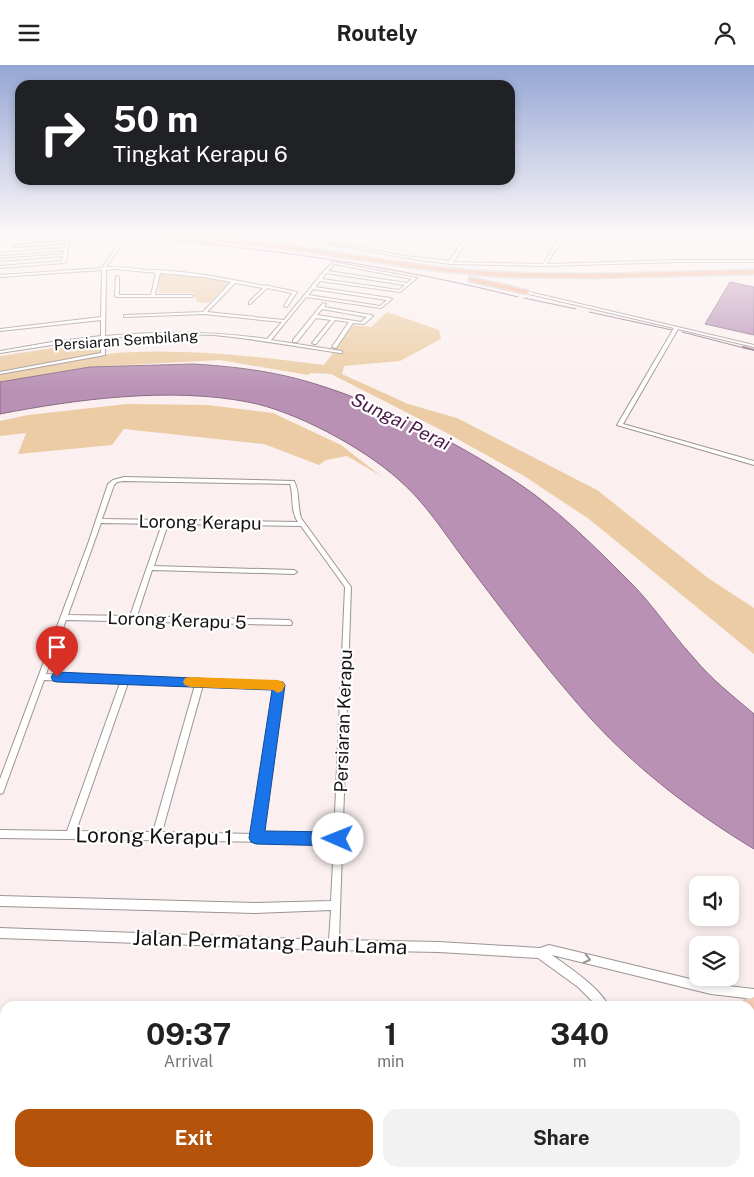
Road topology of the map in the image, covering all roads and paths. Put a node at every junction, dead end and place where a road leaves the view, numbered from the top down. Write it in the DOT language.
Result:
graph roads {
  1 [pos="104,287"];
  2 [pos="116,287"];
  3 [pos="155,287"];
  4 [pos="228,287"];
  5 [pos="266,287"];
  6 [pos="271,287"];
  7 [pos="370,287"];
  8 [pos="405,287"];
  9 [pos="502,287"];
  10 [pos="312,288"];
  11 [pos="526,292"];
  12 [pos="153,295"];
  13 [pos="191,296"];
  14 [pos="305,296"];
  15 [pos="328,299"];
  16 [pos="250,303"];
  17 [pos="286,306"];
  18 [pos="321,308"];
  19 [pos="204,313"];
  20 [pos="126,316"];
  21 [pos="314,316"];
  22 [pos="103,318"];
  23 [pos="334,319"];
  24 [pos="285,321"];
  25 [pos="352,322"];
  26 [pos="677,328"];
  27 [pos="0,330"];
  28 [pos="102,339"];
  29 [pos="268,341"];
  30 [pos="295,341"];
  31 [pos="314,343"];
  32 [pos="754,346"];
  33 [pos="334,347"];
  34 [pos="0,353"];
  35 [pos="340,353"];
  36 [pos="0,373"];
  37 [pos="754,463"];
  38 [pos="100,521"];
  39 [pos="166,521"];
  40 [pos="301,524"];
  41 [pos="150,568"];
  42 [pos="294,572"];
  43 [pos="64,617"];
  44 [pos="133,618"];
  45 [pos="288,623"];
  46 [pos="42,677"];
  47 [pos="125,680"];
  48 [pos="200,682"];
  49 [pos="0,790"];
  50 [pos="0,834"];
  51 [pos="70,835"];
  52 [pos="156,837"];
  53 [pos="256,838"];
  54 [pos="338,839"];
  55 [pos="0,901"];
  56 [pos="336,905"];
  57 [pos="0,933"];
  58 [pos="334,945"];
  59 [pos="540,953"];
  60 [pos="754,994"];
  61 [pos="599,1001"];
  1 -- 22 [label="street"];
  2 -- 12 [label="street"];
  3 -- 12 [label="street"];
  4 -- 19 [label="street"];
  5 -- 16 [label="street"];
  6 -- 17 [label="street"];
  7 -- 8 [label="street"];
  9 -- 11 [label="highway"];
  10 -- 14 [label="street"];
  10 -- 15 [label="street"];
  11 -- 26 [label="street"];
  12 -- 13 [label="street"];
  14 -- 15 [label="street"];
  14 -- 24 [label="street"];
  15 -- 18 [label="street"];
  18 -- 21 [label="street"];
  18 -- 25 [label="street"];
  19 -- 20 [label="street"];
  19 -- 24 [label="street"];
  21 -- 23 [label="street"];
  21 -- 30 [label="street"];
  22 -- 27 [label="street"];
  22 -- 28 [label="street"];
  23 -- 25 [label="street"];
  23 -- 31 [label="street"];
  24 -- 29 [label="street"];
  25 -- 33 [label="street"];
  26 -- 32 [label="street"];
  26 -- 37 [label="street"];
  28 -- 29 [label="street, Persiaran Sembilang"];
  28 -- 34 [label="street, Persiaran Sembilang"];
  28 -- 36 [label="street"];
  29 -- 35 [label="street, Persiaran Sembilang"];
  38 -- 39 [label="street, Lorong Kerapu"];
  38 -- 40 [label="street"];
  38 -- 43 [label="street"];
  39 -- 40 [label="street, Lorong Kerapu"];
  39 -- 41 [label="street"];
  40 -- 54 [label="street, Persiaran Kerapu"];
  41 -- 42 [label="street"];
  41 -- 44 [label="street"];
  43 -- 44 [label="street, Lorong Kerapu 5"];
  43 -- 46 [label="street"];
  44 -- 45 [label="street, Lorong Kerapu 5"];
  46 -- 47 [label="street"];
  46 -- 49 [label="street"];
  47 -- 48 [label="street"];
  47 -- 51 [label="street"];
  48 -- 52 [label="street"];
  48 -- 53 [label="street"];
  50 -- 51 [label="street, Lorong Kerapu 1"];
  51 -- 52 [label="street, Lorong Kerapu 1"];
  52 -- 53 [label="street, Lorong Kerapu 1"];
  53 -- 54 [label="street, Lorong Kerapu 1"];
  54 -- 56 [label="street, Persiaran Kerapu"];
  55 -- 56 [label="street"];
  56 -- 58 [label="street, Persiaran Kerapu"];
  57 -- 58 [label="street, Jalan Permatang Pauh Lama"];
  58 -- 59 [label="street, Jalan Permatang Pauh Lama"];
  59 -- 60 [label="street, Jalan Permatang Pauh Lama, one-way"];
  59 -- 61 [label="street"];
}
